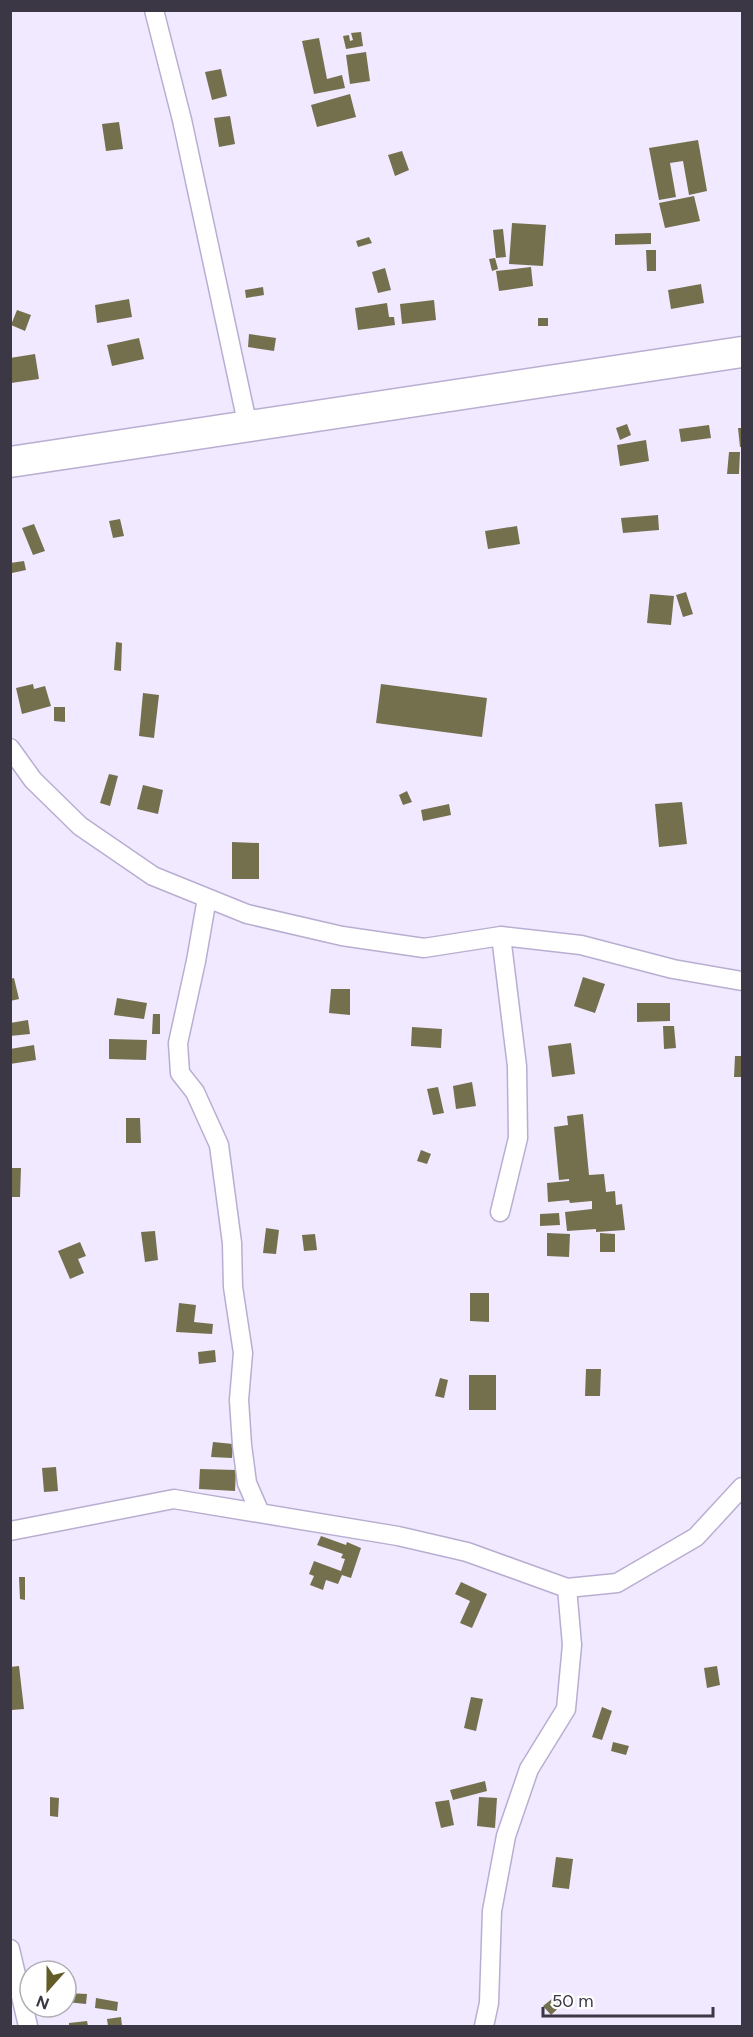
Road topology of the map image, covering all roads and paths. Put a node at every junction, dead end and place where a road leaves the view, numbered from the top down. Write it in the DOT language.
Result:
graph roads {
  1 [pos="154,10"];
  2 [pos="742,352"];
  3 [pos="248,427"];
  4 [pos="10,462"];
  5 [pos="10,748"];
  6 [pos="207,898"];
  7 [pos="501,936"];
  8 [pos="742,981"];
  9 [pos="500,1212"];
  10 [pos="742,1487"];
  11 [pos="260,1513"];
  12 [pos="10,1531"];
  13 [pos="567,1588"];
  14 [pos="10,1949"];
  15 [pos="28,2026"];
  16 [pos="484,2026"];
  1 -- 3 [label="street"];
  2 -- 3 [label="highway"];
  3 -- 4 [label="highway"];
  5 -- 6 [label="street"];
  6 -- 7 [label="street"];
  6 -- 11 [label="street"];
  7 -- 8 [label="street"];
  7 -- 9 [label="street"];
  10 -- 13 [label="street"];
  11 -- 12 [label="street"];
  11 -- 13 [label="street"];
  13 -- 16 [label="street"];
  14 -- 15 [label="street"];
}
